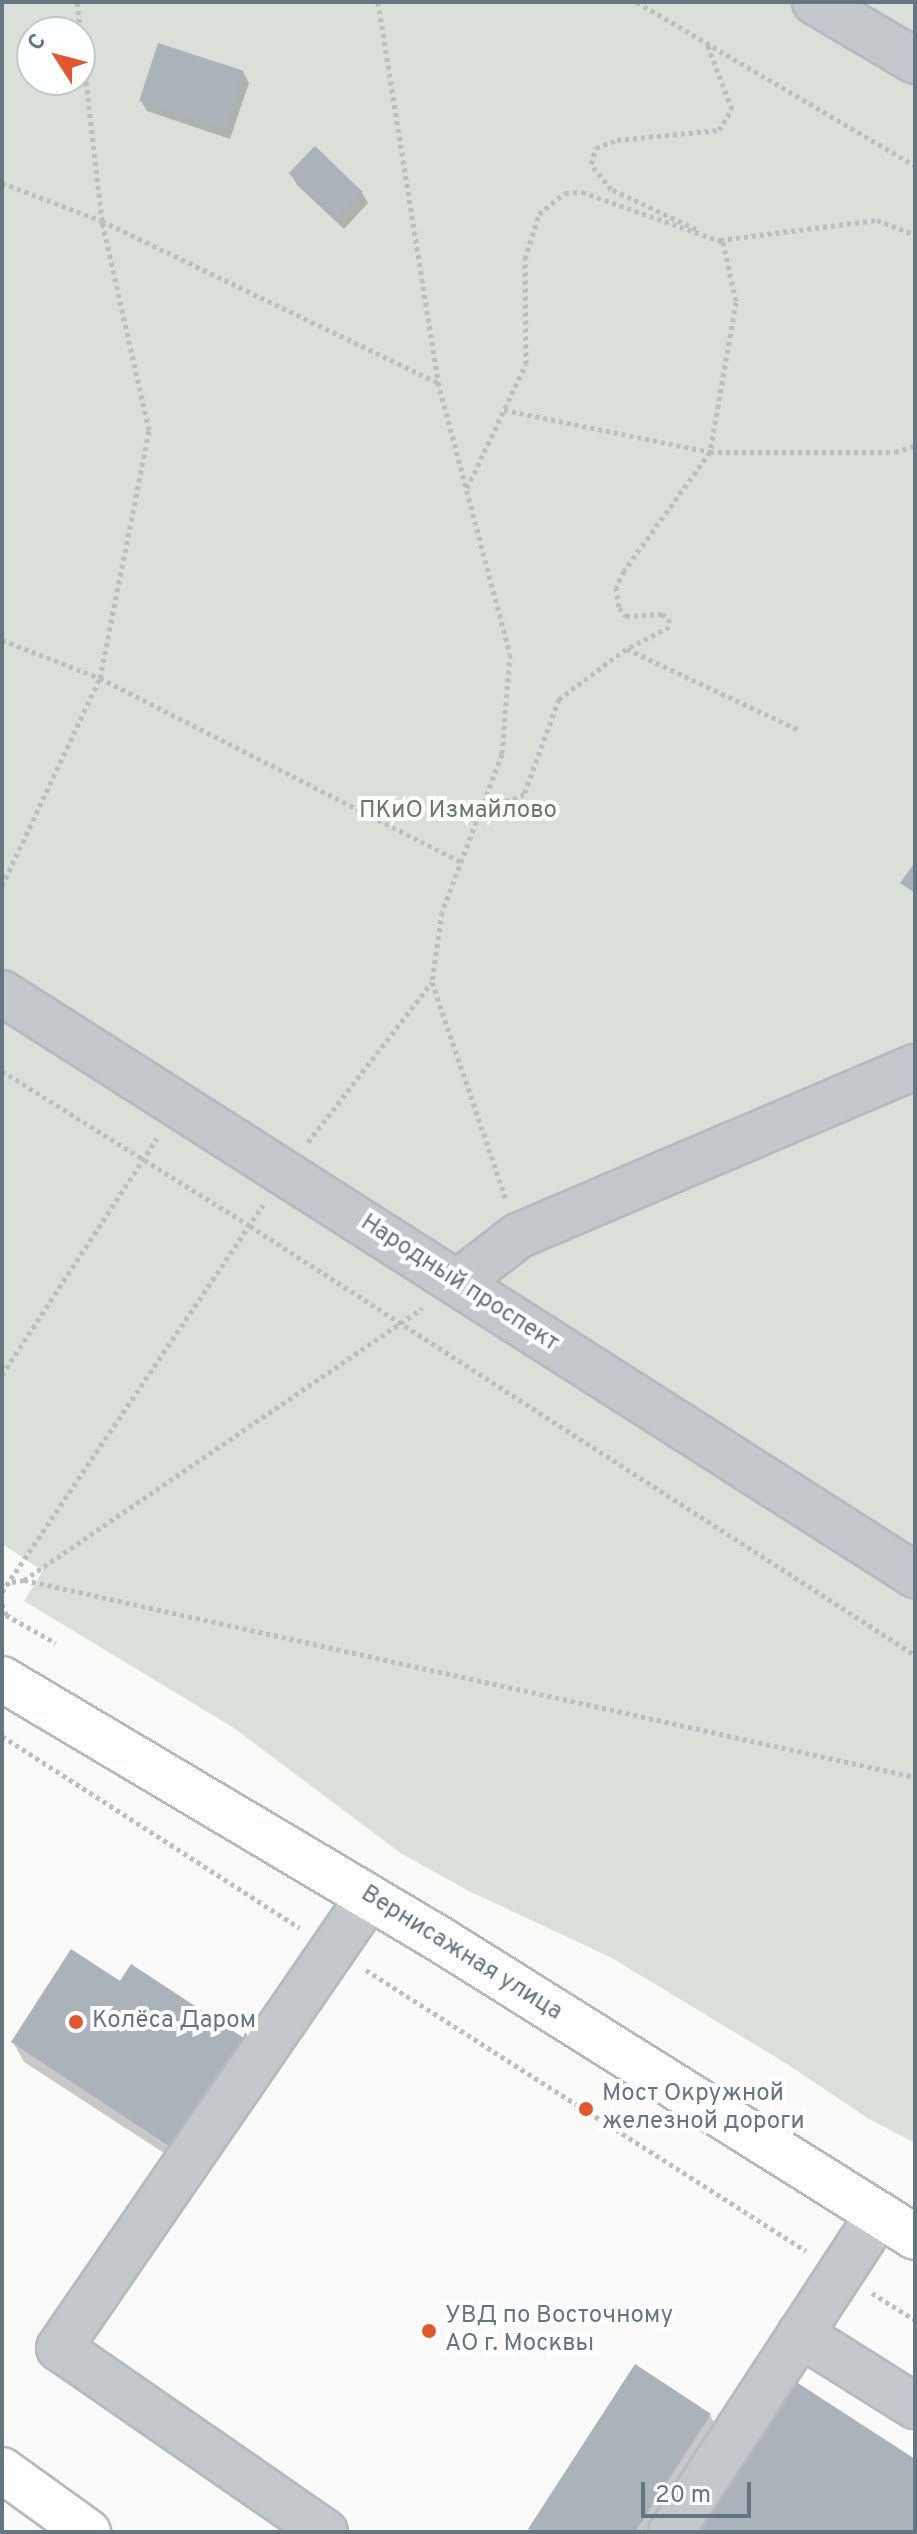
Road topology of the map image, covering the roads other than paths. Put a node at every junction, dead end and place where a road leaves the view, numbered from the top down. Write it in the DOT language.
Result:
graph roads {
  1 [pos="815,2"];
  2 [pos="915,61"];
  3 [pos="2,993"];
  4 [pos="915,1067"];
  5 [pos="457,1283"];
  6 [pos="915,1575"];
  7 [pos="2,1679"];
  8 [pos="369,1897"];
  9 [pos="879,2214"];
  10 [pos="915,2237"];
  11 [pos="800,2334"];
  12 [pos="915,2406"];
  13 [pos="2,2470"];
  14 [pos="88,2532"];
  15 [pos="325,2532"];
  16 [pos="671,2532"];
  1 -- 2 [label="street"];
  3 -- 5 [label="street, Народный проспект"];
  4 -- 5 [label="street"];
  5 -- 6 [label="street, Народный проспект"];
  7 -- 8 [label="main road, Вернисажная улица"];
  8 -- 9 [label="main road, Вернисажная улица"];
  8 -- 15 [label="street"];
  9 -- 10 [label="main road, Вернисажная улица"];
  9 -- 11 [label="street"];
  11 -- 12 [label="street"];
  11 -- 16 [label="street"];
  13 -- 14 [label="main road"];
}
